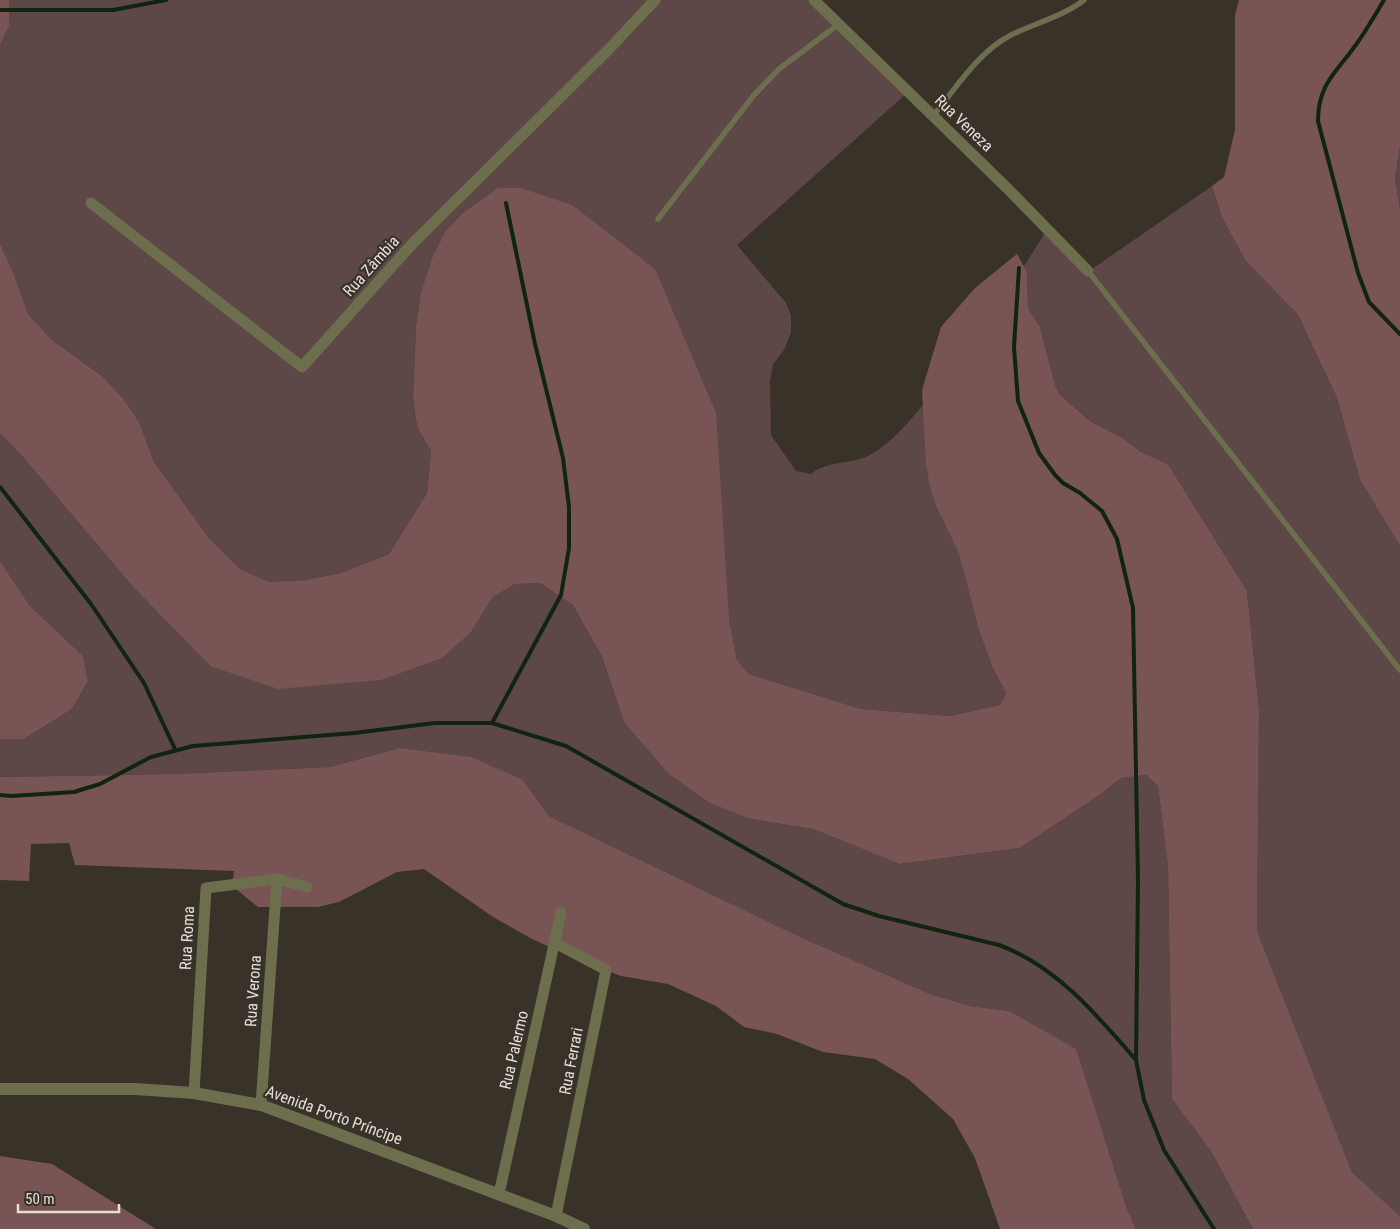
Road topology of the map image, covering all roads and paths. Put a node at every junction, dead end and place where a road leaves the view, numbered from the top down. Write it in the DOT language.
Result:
graph roads {
  1 [pos="655,0"];
  2 [pos="814,0"];
  3 [pos="1084,0"];
  4 [pos="839,24"];
  5 [pos="933,116"];
  6 [pos="91,202"];
  7 [pos="658,220"];
  8 [pos="1088,271"];
  9 [pos="1400,670"];
  10 [pos="277,879"];
  11 [pos="307,887"];
  12 [pos="560,913"];
  13 [pos="555,943"];
  14 [pos="0,1089"];
  15 [pos="194,1093"];
  16 [pos="261,1104"];
  17 [pos="499,1194"];
  18 [pos="556,1216"];
  19 [pos="584,1229"];
  1 -- 6 [label="street, Rua Zâmbia"];
  2 -- 4 [label="street, Rua Veneza"];
  3 -- 5 [label="lane"];
  4 -- 5 [label="street, Rua Veneza"];
  4 -- 7 [label="lane"];
  5 -- 8 [label="street, Rua Veneza"];
  8 -- 9 [label="lane"];
  10 -- 11 [label="street, Rua Roma"];
  10 -- 15 [label="street, Rua Roma"];
  10 -- 16 [label="street, Rua Verona"];
  12 -- 13 [label="street, Rua Palermo"];
  13 -- 17 [label="street, Rua Palermo"];
  13 -- 18 [label="street, Rua Ferrari"];
  14 -- 15 [label="street, Avenida Porto Príncipe"];
  15 -- 16 [label="street, Avenida Porto Príncipe"];
  16 -- 17 [label="street, Avenida Porto Príncipe"];
  17 -- 18 [label="street, Avenida Porto Príncipe"];
  18 -- 19 [label="street, Avenida Porto Príncipe"];
}
